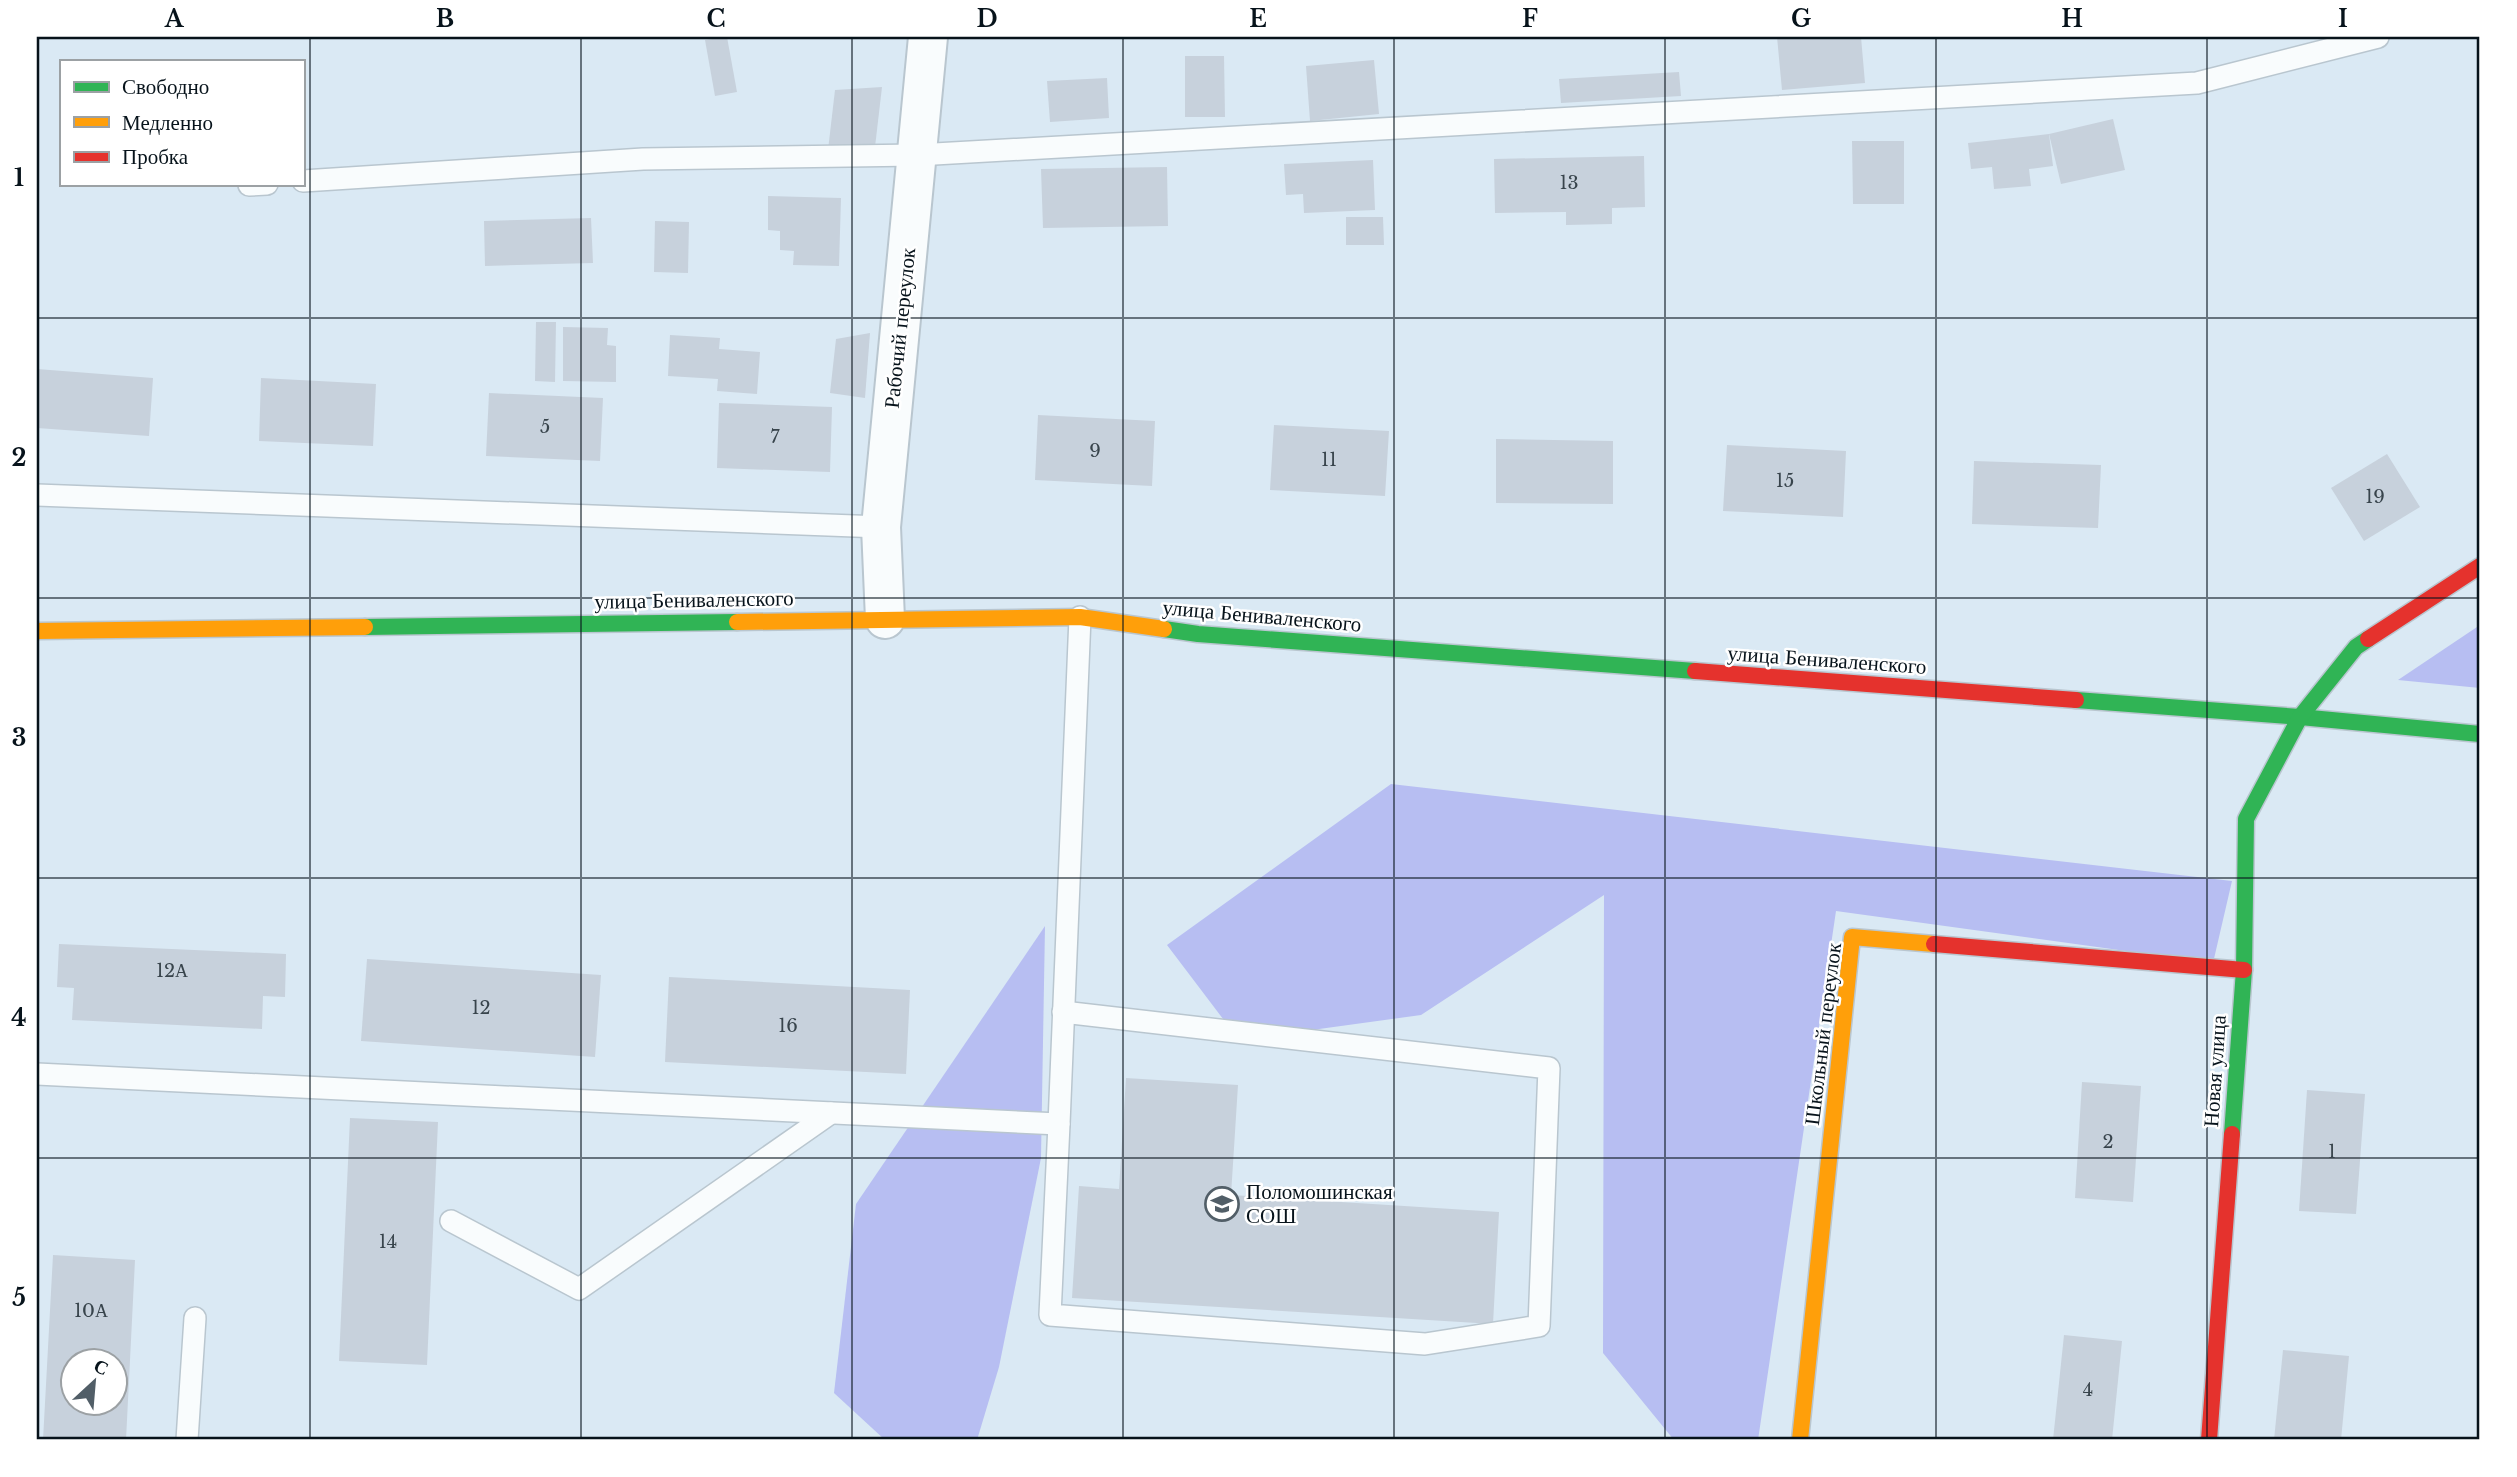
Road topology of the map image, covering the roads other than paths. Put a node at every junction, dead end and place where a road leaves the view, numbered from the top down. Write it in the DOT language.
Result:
graph roads {
  1 [pos="928,37"];
  2 [pos="2378,37"];
  3 [pos="917,155"];
  4 [pos="304,181"];
  5 [pos="37,495"];
  6 [pos="881,527"];
  7 [pos="2480,566"];
  8 [pos="1080,617"];
  9 [pos="886,619"];
  10 [pos="37,631"];
  11 [pos="2300,717"];
  12 [pos="2480,734"];
  13 [pos="2244,970"];
  14 [pos="1063,1012"];
  15 [pos="37,1074"];
  16 [pos="831,1113"];
  17 [pos="1059,1124"];
  18 [pos="451,1221"];
  19 [pos="195,1318"];
  20 [pos="187,1440"];
  21 [pos="1800,1440"];
  22 [pos="2209,1440"];
  1 -- 3 [label="street, Рабочий переулок"];
  2 -- 3 [label="lane"];
  3 -- 4 [label="lane"];
  3 -- 6 [label="street, Рабочий переулок"];
  5 -- 6 [label="lane"];
  6 -- 9 [label="street, Рабочий переулок"];
  7 -- 11 [label="street, Новая улица"];
  8 -- 9 [label="street, улица Бениваленского"];
  8 -- 11 [label="street, улица Бениваленского"];
  8 -- 14 [label="lane"];
  9 -- 10 [label="street, улица Бениваленского"];
  11 -- 12 [label="street, улица Бениваленского"];
  11 -- 13 [label="street, Новая улица"];
  13 -- 21 [label="street, Школьный переулок"];
  13 -- 22 [label="street, Новая улица"];
  14 -- 17 [label="lane"];
  14 -- 17 [label="lane"];
  15 -- 16 [label="lane"];
  16 -- 17 [label="lane"];
  16 -- 18 [label="lane"];
  19 -- 20 [label="lane"];
}
